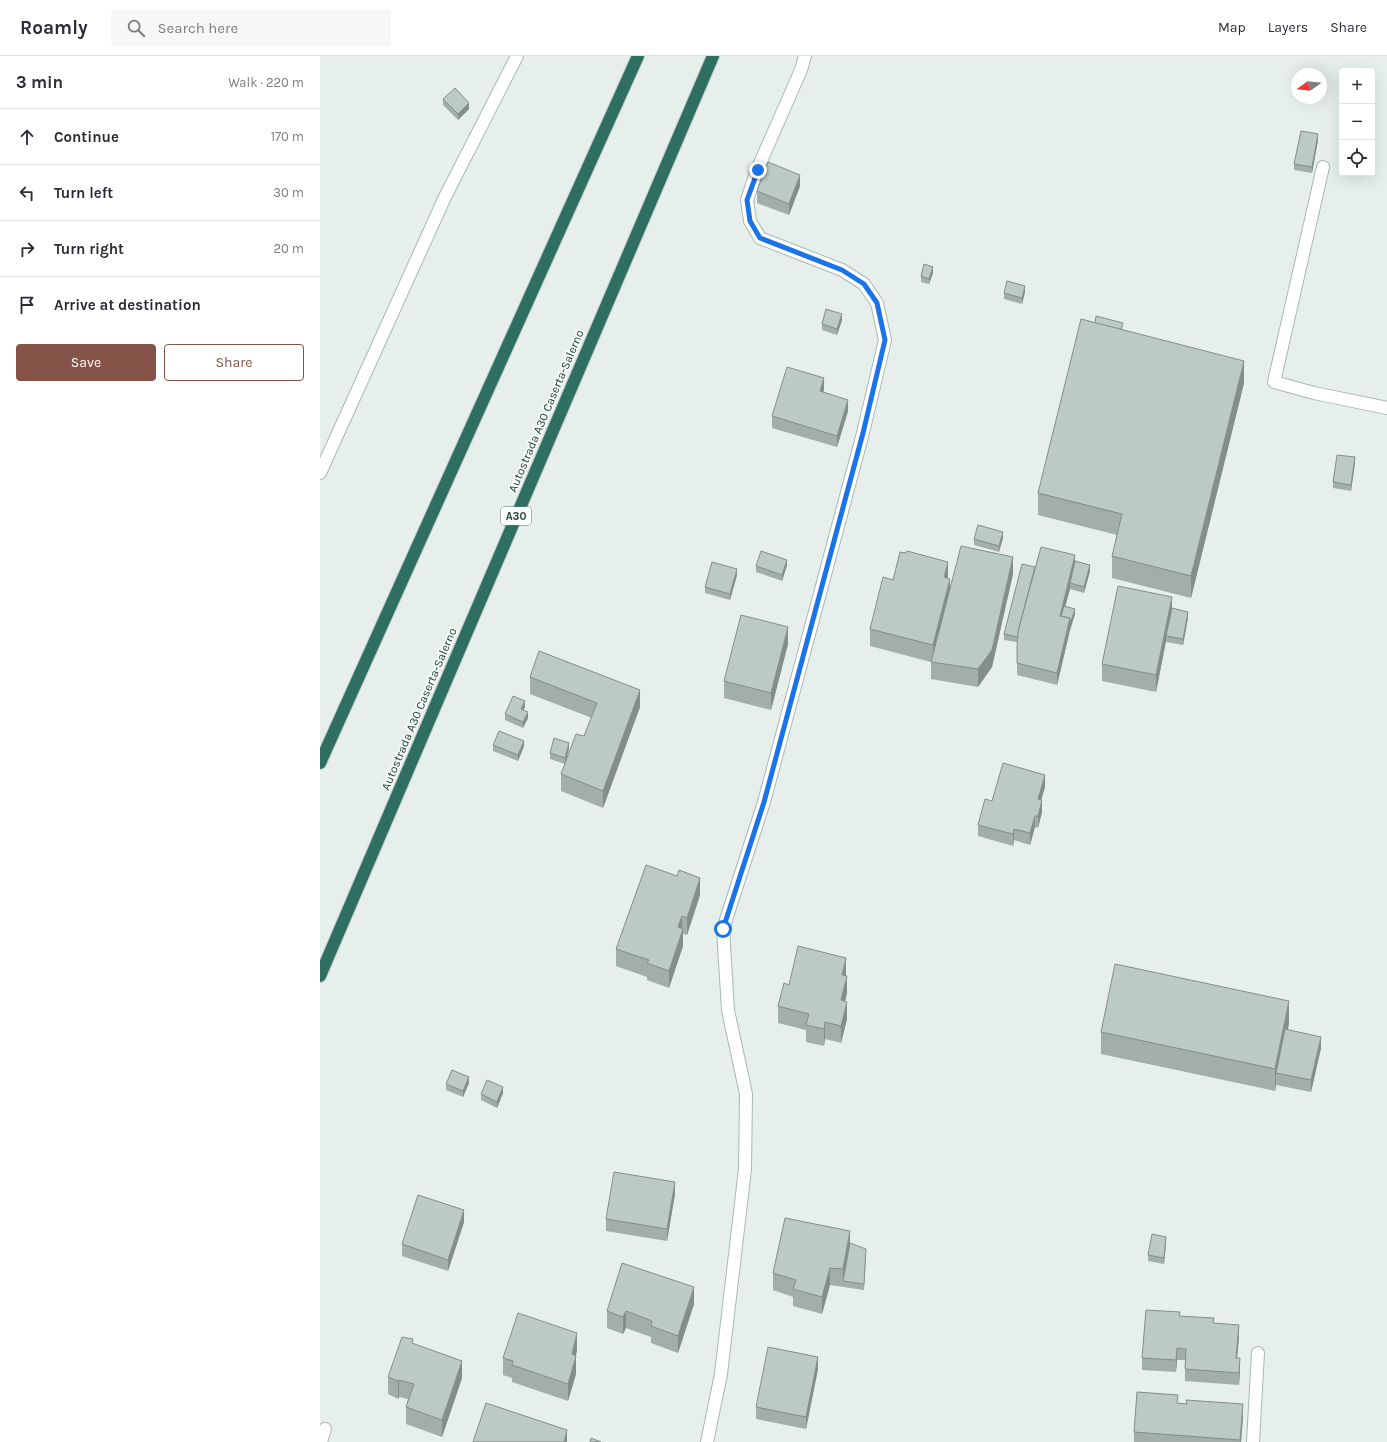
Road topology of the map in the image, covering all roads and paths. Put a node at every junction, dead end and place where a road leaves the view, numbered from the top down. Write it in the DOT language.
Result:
graph roads {
  1 [pos="517,56"];
  2 [pos="638,56"];
  3 [pos="713,56"];
  4 [pos="805,56"];
  5 [pos="1323,167"];
  6 [pos="1387,408"];
  7 [pos="320,473"];
  8 [pos="320,764"];
  9 [pos="320,976"];
  10 [pos="1258,1353"];
  11 [pos="325,1429"];
  12 [pos="321,1442"];
  13 [pos="707,1442"];
  14 [pos="1253,1442"];
  1 -- 7 [label="street"];
  2 -- 8 [label="highway"];
  3 -- 9 [label="highway, Autostrada A30 Caserta-Salerno / A30"];
  4 -- 13 [label="street"];
  5 -- 6 [label="street"];
  10 -- 14 [label="street"];
  11 -- 12 [label="street"];
}
